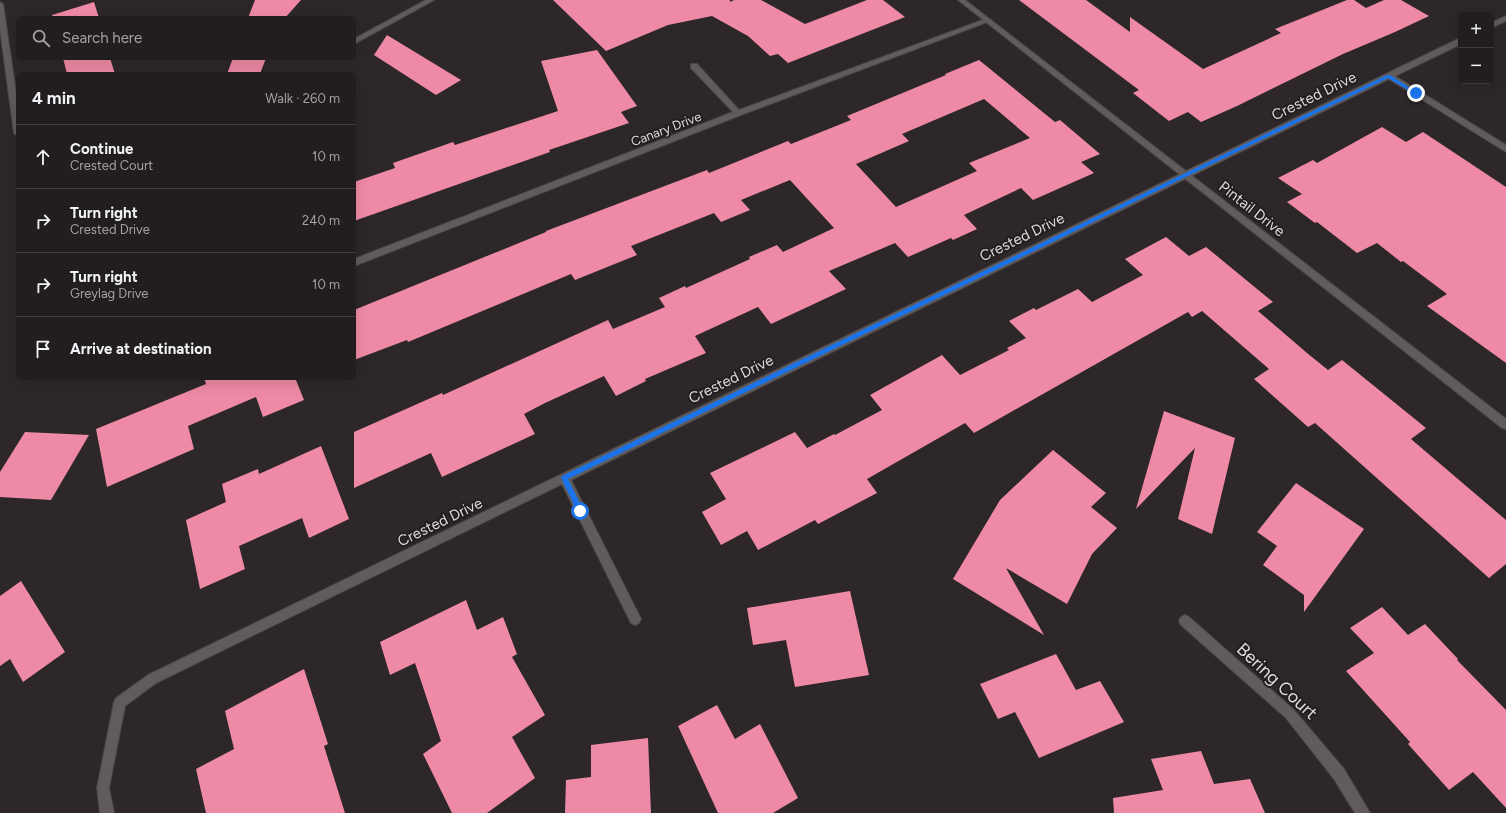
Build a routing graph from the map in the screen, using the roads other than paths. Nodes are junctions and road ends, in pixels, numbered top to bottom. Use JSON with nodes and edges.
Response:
{"nodes":[{"id":1,"x":431,"y":0,"type":"edge"},
{"id":2,"x":962,"y":0,"type":"edge"},
{"id":3,"x":0,"y":4,"type":"edge"},
{"id":4,"x":1506,"y":18,"type":"edge"},
{"id":5,"x":988,"y":20,"type":"junction"},
{"id":6,"x":1494,"y":24,"type":"edge"},
{"id":7,"x":356,"y":41,"type":"edge"},
{"id":8,"x":1458,"y":42,"type":"edge"},
{"id":9,"x":694,"y":66,"type":"dead end"},
{"id":10,"x":1389,"y":76,"type":"junction"},
{"id":11,"x":738,"y":113,"type":"junction"},
{"id":12,"x":16,"y":119,"type":"edge"},
{"id":13,"x":1506,"y":149,"type":"edge"},
{"id":14,"x":1185,"y":174,"type":"junction"},
{"id":15,"x":356,"y":262,"type":"edge"},
{"id":16,"x":1506,"y":425,"type":"edge"},
{"id":17,"x":564,"y":478,"type":"junction"},
{"id":18,"x":635,"y":619,"type":"dead end"},
{"id":19,"x":1185,"y":621,"type":"dead end"},
{"id":20,"x":107,"y":813,"type":"edge"},
{"id":21,"x":1363,"y":813,"type":"edge"}],
"edges":[{"from":1,"to":7,"type":"street"},
{"from":2,"to":5,"type":"street","name":"Pintail Drive"},
{"from":3,"to":12,"type":"street"},
{"from":4,"to":6,"type":"street"},
{"from":5,"to":11,"type":"street","name":"Canary Drive"},
{"from":5,"to":14,"type":"street","name":"Pintail Drive"},
{"from":8,"to":10,"type":"street","name":"Crested Drive"},
{"from":9,"to":11,"type":"street"},
{"from":10,"to":13,"type":"street"},
{"from":10,"to":14,"type":"street","name":"Crested Drive"},
{"from":11,"to":15,"type":"street","name":"Canary Drive"},
{"from":14,"to":16,"type":"street","name":"Pintail Drive"},
{"from":14,"to":17,"type":"street","name":"Crested Drive"},
{"from":17,"to":18,"type":"street"},
{"from":17,"to":20,"type":"street","name":"Crested Drive"},
{"from":19,"to":21,"type":"street","name":"Bering Court"}]}
